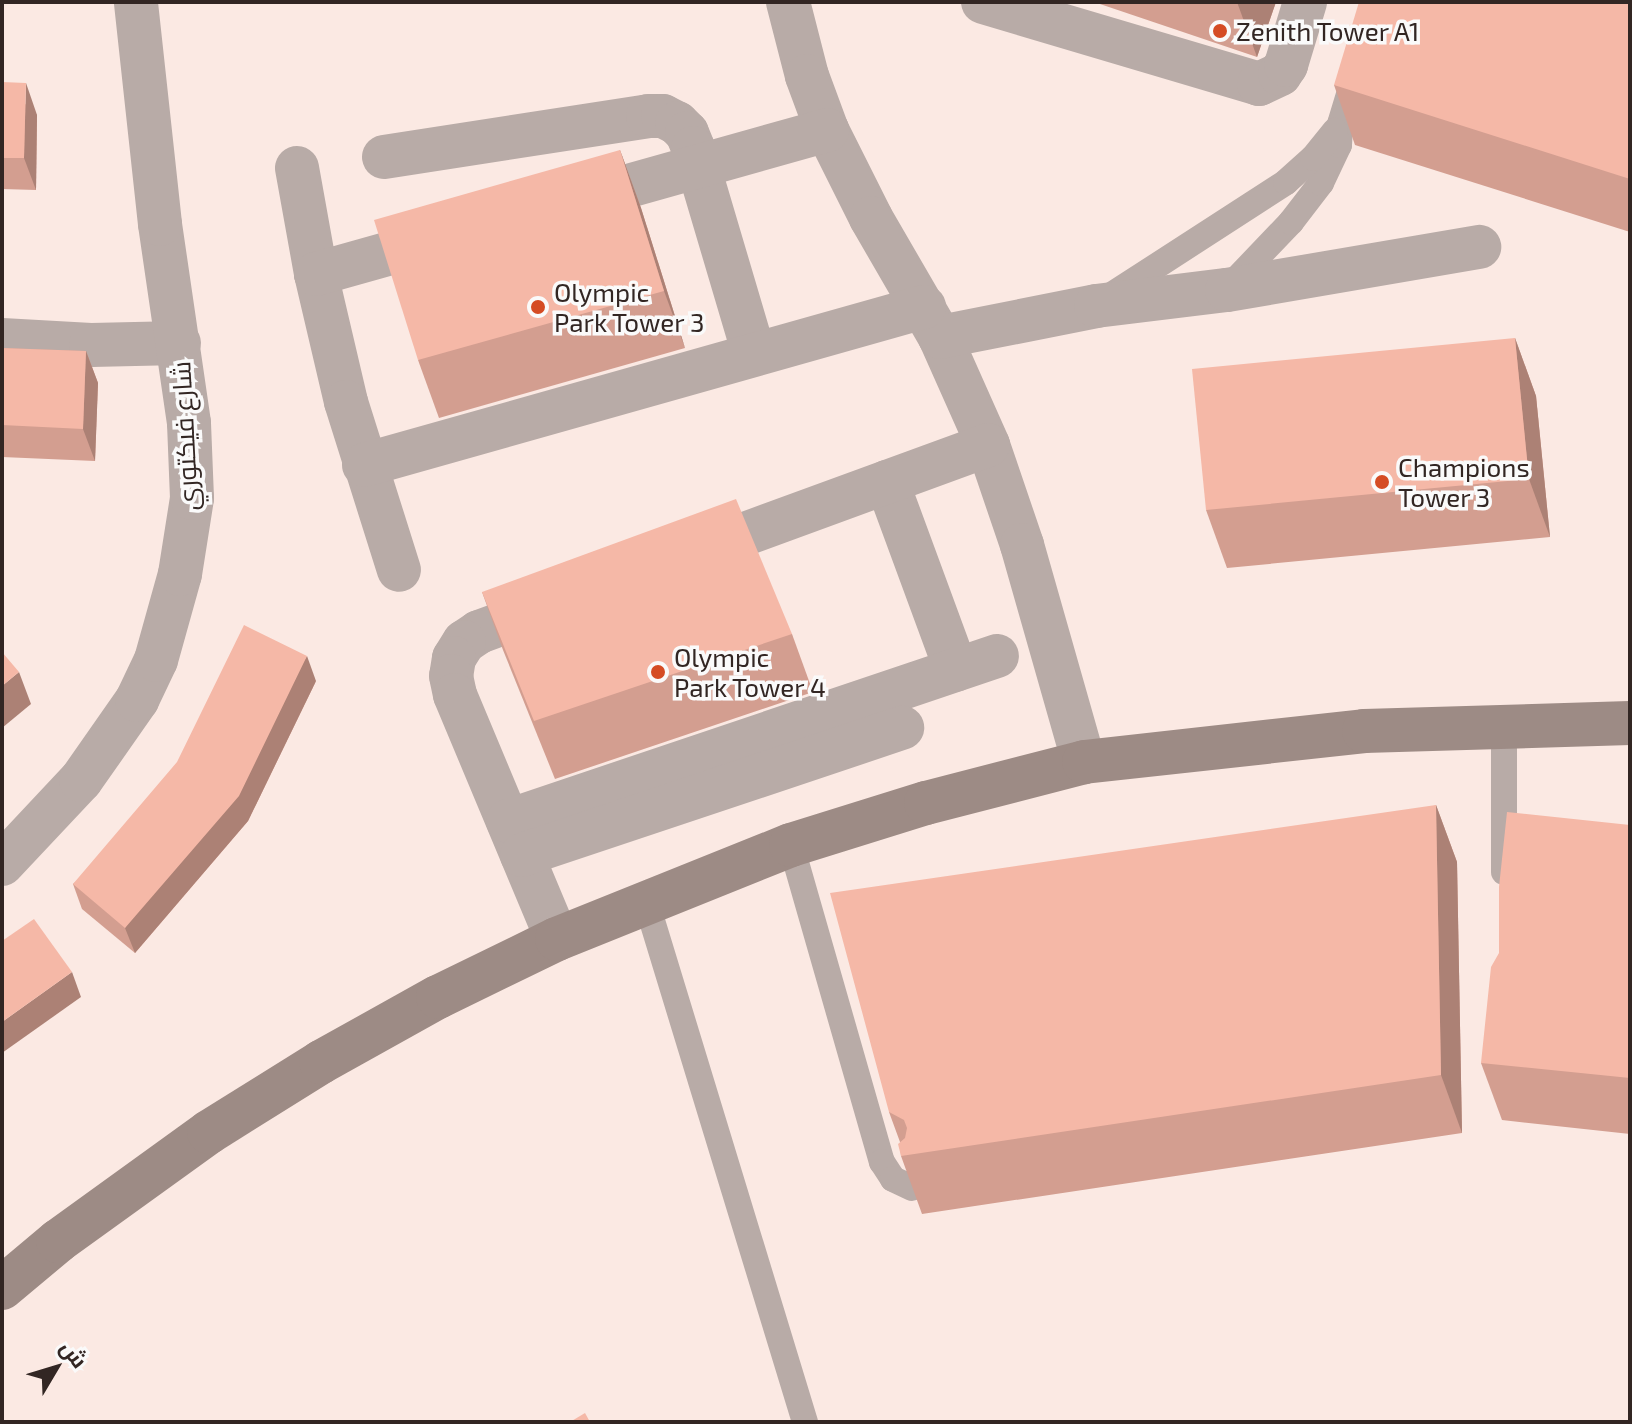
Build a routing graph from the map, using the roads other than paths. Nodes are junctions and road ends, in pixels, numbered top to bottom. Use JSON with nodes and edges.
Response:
{"nodes":[{"id":1,"x":136,"y":2,"type":"edge"},
{"id":2,"x":788,"y":2,"type":"edge"},
{"id":3,"x":983,"y":2,"type":"edge"},
{"id":4,"x":1305,"y":2,"type":"edge"},
{"id":5,"x":1361,"y":56,"type":"edge"},
{"id":6,"x":1340,"y":124,"type":"junction"},
{"id":7,"x":827,"y":130,"type":"junction"},
{"id":8,"x":384,"y":157,"type":"dead end"},
{"id":9,"x":699,"y":166,"type":"junction"},
{"id":10,"x":297,"y":168,"type":"dead end"},
{"id":11,"x":530,"y":214,"type":"edge"},
{"id":12,"x":484,"y":227,"type":"edge"},
{"id":13,"x":1479,"y":247,"type":"dead end"},
{"id":14,"x":316,"y":274,"type":"junction"},
{"id":15,"x":1227,"y":290,"type":"junction"},
{"id":16,"x":1096,"y":306,"type":"junction"},
{"id":17,"x":932,"y":322,"type":"junction"},
{"id":18,"x":2,"y":340,"type":"edge"},
{"id":19,"x":179,"y":343,"type":"junction"},
{"id":20,"x":754,"y":354,"type":"junction"},
{"id":21,"x":988,"y":445,"type":"junction"},
{"id":22,"x":364,"y":465,"type":"junction"},
{"id":23,"x":887,"y":482,"type":"junction"},
{"id":24,"x":654,"y":568,"type":"edge"},
{"id":25,"x":399,"y":570,"type":"dead end"},
{"id":26,"x":581,"y":594,"type":"edge"},
{"id":27,"x":997,"y":656,"type":"dead end"},
{"id":28,"x":956,"y":670,"type":"junction"},
{"id":29,"x":1630,"y":723,"type":"edge"},
{"id":30,"x":1504,"y":724,"type":"junction"},
{"id":31,"x":902,"y":728,"type":"dead end"},
{"id":32,"x":1084,"y":762,"type":"junction"},
{"id":33,"x":515,"y":838,"type":"junction"},
{"id":34,"x":791,"y":845,"type":"junction"},
{"id":35,"x":2,"y":864,"type":"edge"},
{"id":36,"x":1504,"y":899,"type":"edge"},
{"id":37,"x":646,"y":901,"type":"junction"},
{"id":38,"x":557,"y":939,"type":"junction"},
{"id":39,"x":912,"y":1188,"type":"edge"},
{"id":40,"x":2,"y":1288,"type":"edge"},
{"id":41,"x":805,"y":1422,"type":"edge"}],
"edges":[{"from":1,"to":19,"type":"street","name":"شارع فيكتوري"},
{"from":2,"to":7,"type":"street"},
{"from":3,"to":4,"type":"street"},
{"from":5,"to":6,"type":"lane"},
{"from":6,"to":15,"type":"lane"},
{"from":6,"to":16,"type":"lane"},
{"from":7,"to":9,"type":"street"},
{"from":7,"to":17,"type":"street"},
{"from":8,"to":9,"type":"street"},
{"from":9,"to":11,"type":"street"},
{"from":9,"to":20,"type":"street"},
{"from":10,"to":14,"type":"street"},
{"from":12,"to":14,"type":"street"},
{"from":13,"to":15,"type":"street"},
{"from":14,"to":22,"type":"street"},
{"from":15,"to":16,"type":"street"},
{"from":16,"to":17,"type":"street"},
{"from":17,"to":20,"type":"street"},
{"from":17,"to":21,"type":"street"},
{"from":18,"to":19,"type":"street"},
{"from":19,"to":35,"type":"street","name":"شارع فيكتوري"},
{"from":20,"to":22,"type":"street"},
{"from":21,"to":23,"type":"street"},
{"from":21,"to":32,"type":"street"},
{"from":22,"to":25,"type":"street"},
{"from":23,"to":24,"type":"street"},
{"from":23,"to":28,"type":"street"},
{"from":26,"to":33,"type":"street"},
{"from":27,"to":28,"type":"street"},
{"from":28,"to":33,"type":"street"},
{"from":29,"to":30,"type":"main road"},
{"from":30,"to":32,"type":"main road"},
{"from":30,"to":36,"type":"lane"},
{"from":31,"to":33,"type":"street"},
{"from":32,"to":34,"type":"main road"},
{"from":33,"to":38,"type":"street"},
{"from":34,"to":37,"type":"main road"},
{"from":34,"to":39,"type":"lane"},
{"from":37,"to":38,"type":"main road"},
{"from":37,"to":41,"type":"lane"},
{"from":38,"to":40,"type":"main road"}]}
